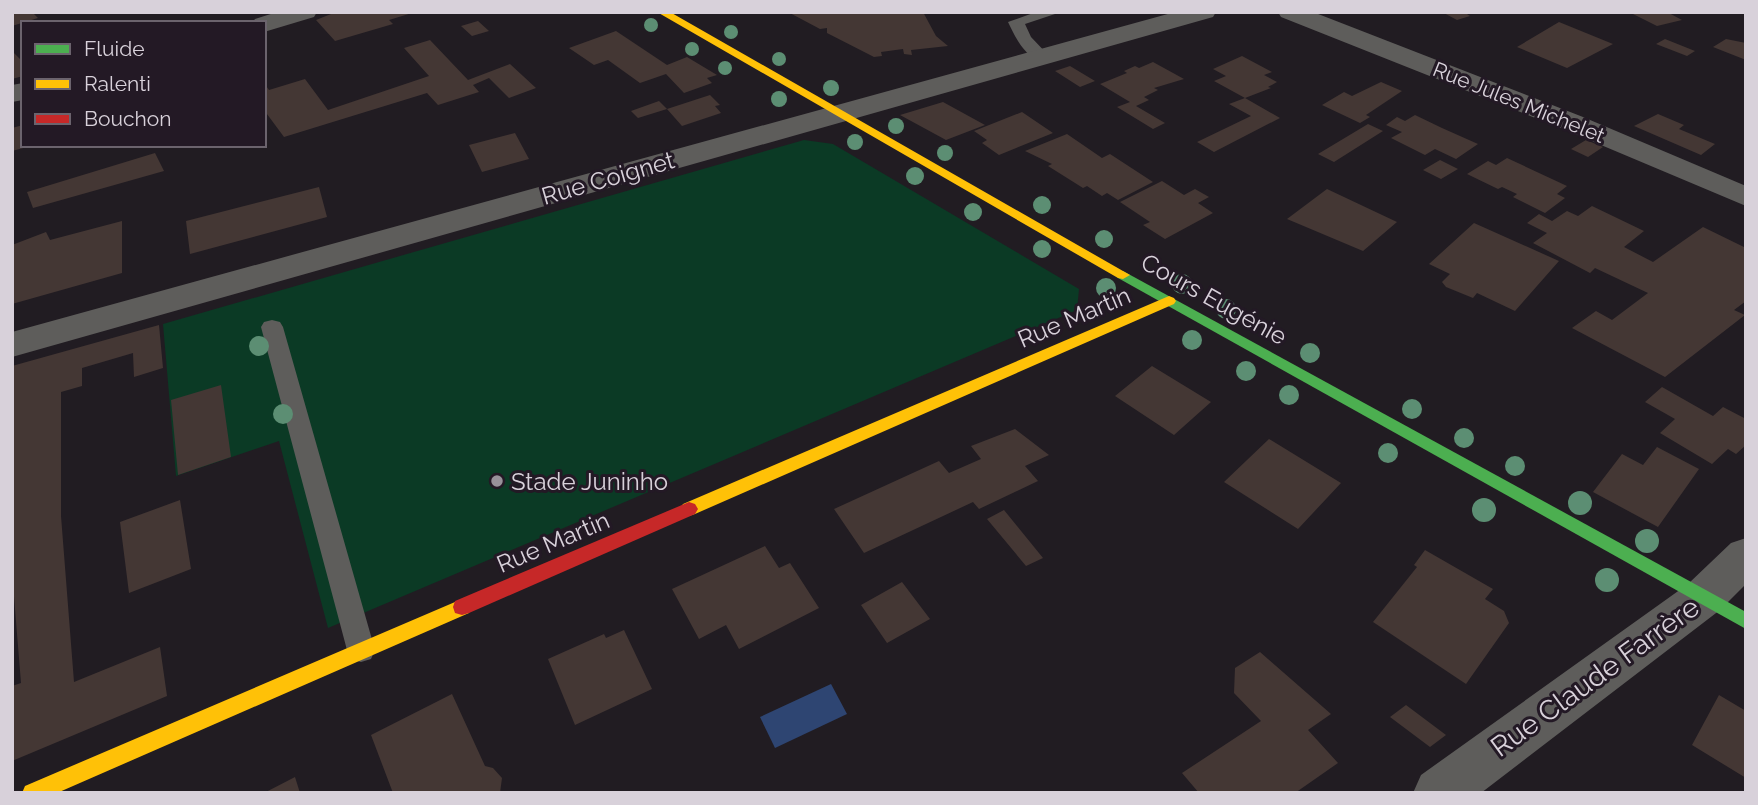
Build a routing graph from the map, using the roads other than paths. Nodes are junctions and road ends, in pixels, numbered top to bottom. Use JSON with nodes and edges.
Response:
{"nodes":[{"id":1,"x":305,"y":12,"type":"edge"},
{"id":2,"x":662,"y":12,"type":"edge"},
{"id":3,"x":1054,"y":12,"type":"edge"},
{"id":4,"x":1204,"y":12,"type":"edge"},
{"id":5,"x":1290,"y":12,"type":"edge"},
{"id":6,"x":266,"y":23,"type":"edge"},
{"id":7,"x":1042,"y":57,"type":"junction"},
{"id":8,"x":841,"y":112,"type":"junction"},
{"id":9,"x":1746,"y":197,"type":"edge"},
{"id":10,"x":1170,"y":300,"type":"junction"},
{"id":11,"x":272,"y":327,"type":"dead end"},
{"id":12,"x":12,"y":345,"type":"edge"},
{"id":13,"x":1746,"y":556,"type":"edge"},
{"id":14,"x":1704,"y":597,"type":"junction"},
{"id":15,"x":1746,"y":621,"type":"edge"},
{"id":16,"x":361,"y":650,"type":"junction"},
{"id":17,"x":32,"y":793,"type":"edge"},
{"id":18,"x":1439,"y":793,"type":"edge"}],
"edges":[{"from":1,"to":6,"type":"street"},
{"from":2,"to":8,"type":"street","name":"Cours Eugénie"},
{"from":3,"to":7,"type":"lane"},
{"from":4,"to":7,"type":"street","name":"Rue Coignet"},
{"from":5,"to":9,"type":"street","name":"Rue Jules Michelet"},
{"from":7,"to":8,"type":"street","name":"Rue Coignet"},
{"from":8,"to":10,"type":"street","name":"Cours Eugénie"},
{"from":8,"to":12,"type":"street","name":"Rue Coignet"},
{"from":10,"to":14,"type":"street","name":"Cours Eugénie"},
{"from":10,"to":16,"type":"street","name":"Rue Martin"},
{"from":11,"to":16,"type":"lane"},
{"from":13,"to":14,"type":"street","name":"Rue Claude Farrère"},
{"from":14,"to":15,"type":"street","name":"Cours Eugénie"},
{"from":14,"to":18,"type":"street","name":"Rue Claude Farrère"},
{"from":16,"to":17,"type":"street","name":"Rue Martin"}]}
